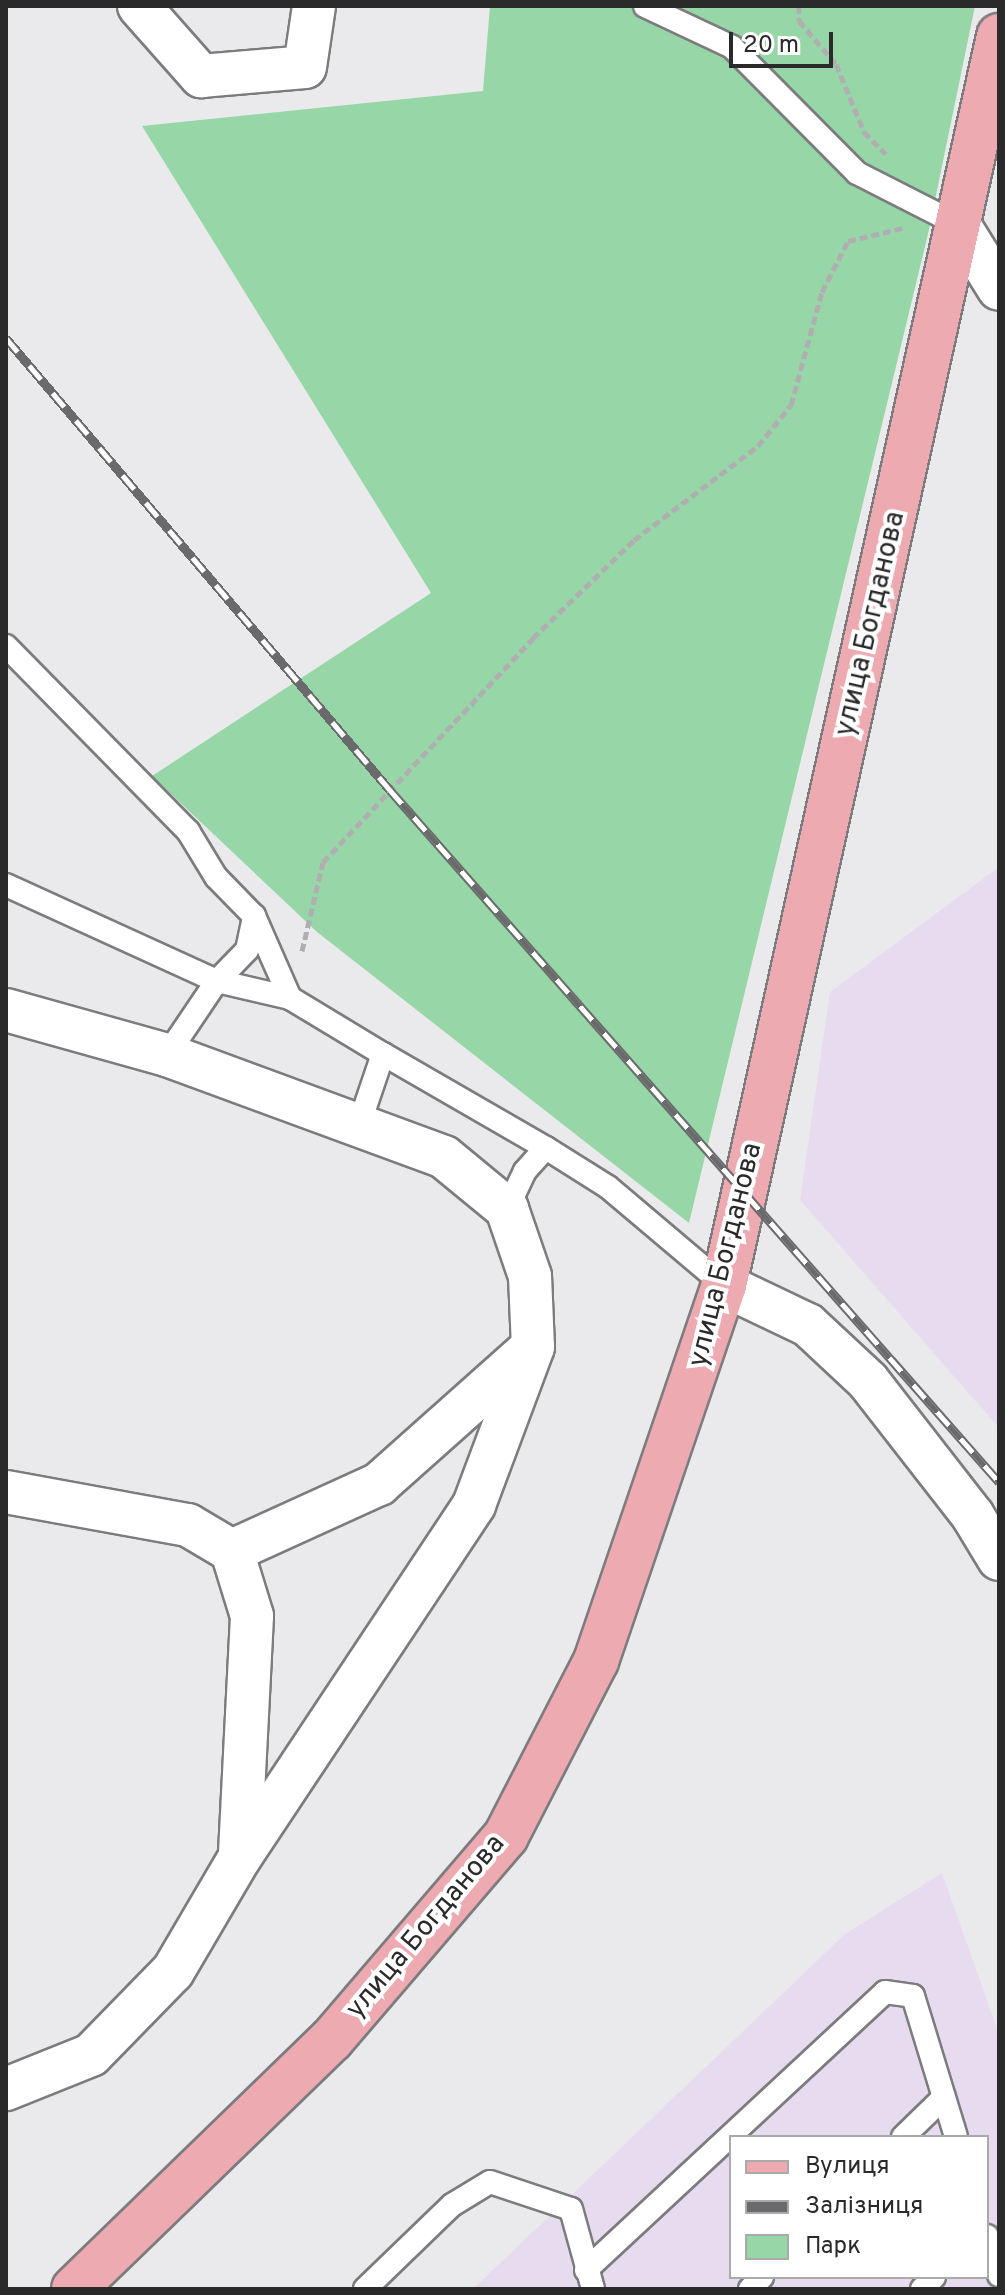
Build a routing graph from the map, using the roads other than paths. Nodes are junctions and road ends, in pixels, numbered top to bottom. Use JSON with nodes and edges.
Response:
{"nodes":[{"id":1,"x":139,"y":6,"type":"edge"},
{"id":2,"x":314,"y":6,"type":"edge"},
{"id":3,"x":645,"y":6,"type":"edge"},
{"id":4,"x":999,"y":36,"type":"edge"},
{"id":5,"x":959,"y":225,"type":"junction"},
{"id":6,"x":999,"y":289,"type":"edge"},
{"id":7,"x":6,"y":646,"type":"edge"},
{"id":8,"x":6,"y":885,"type":"edge"},
{"id":9,"x":254,"y":916,"type":"junction"},
{"id":10,"x":217,"y":981,"type":"junction"},
{"id":11,"x":290,"y":998,"type":"junction"},
{"id":12,"x":6,"y":1010,"type":"edge"},
{"id":13,"x":383,"y":1054,"type":"junction"},
{"id":14,"x":167,"y":1055,"type":"junction"},
{"id":15,"x":358,"y":1128,"type":"junction"},
{"id":16,"x":546,"y":1148,"type":"junction"},
{"id":17,"x":507,"y":1209,"type":"junction"},
{"id":18,"x":724,"y":1285,"type":"junction"},
{"id":19,"x":533,"y":1347,"type":"junction"},
{"id":20,"x":6,"y":1492,"type":"edge"},
{"id":21,"x":232,"y":1551,"type":"junction"},
{"id":22,"x":999,"y":1559,"type":"edge"},
{"id":23,"x":240,"y":1857,"type":"junction"},
{"id":24,"x":6,"y":2089,"type":"edge"},
{"id":25,"x":944,"y":2097,"type":"junction"},
{"id":26,"x":738,"y":2135,"type":"edge"},
{"id":27,"x":905,"y":2135,"type":"edge"},
{"id":28,"x":955,"y":2135,"type":"edge"},
{"id":29,"x":729,"y":2143,"type":"edge"},
{"id":30,"x":989,"y":2242,"type":"edge"},
{"id":31,"x":999,"y":2275,"type":"edge"},
{"id":32,"x":589,"y":2279,"type":"edge"},
{"id":33,"x":74,"y":2289,"type":"edge"},
{"id":34,"x":365,"y":2289,"type":"edge"}],
"edges":[{"from":1,"to":2,"type":"street"},
{"from":3,"to":5,"type":"lane"},
{"from":4,"to":5,"type":"main road","name":"улица Богданова"},
{"from":5,"to":6,"type":"street"},
{"from":5,"to":18,"type":"main road","name":"улица Богданова"},
{"from":7,"to":9,"type":"lane"},
{"from":8,"to":10,"type":"lane"},
{"from":9,"to":10,"type":"lane"},
{"from":9,"to":11,"type":"lane"},
{"from":10,"to":11,"type":"lane"},
{"from":10,"to":14,"type":"lane"},
{"from":11,"to":13,"type":"lane"},
{"from":12,"to":14,"type":"street"},
{"from":13,"to":15,"type":"lane"},
{"from":13,"to":16,"type":"lane"},
{"from":14,"to":15,"type":"street"},
{"from":15,"to":17,"type":"street"},
{"from":16,"to":17,"type":"lane"},
{"from":16,"to":18,"type":"lane"},
{"from":17,"to":19,"type":"street"},
{"from":18,"to":22,"type":"street"},
{"from":18,"to":33,"type":"main road","name":"улица Богданова"},
{"from":19,"to":21,"type":"street"},
{"from":19,"to":23,"type":"street"},
{"from":20,"to":21,"type":"street"},
{"from":21,"to":23,"type":"street"},
{"from":23,"to":24,"type":"street"},
{"from":25,"to":26,"type":"lane"},
{"from":25,"to":27,"type":"lane"},
{"from":25,"to":28,"type":"lane"},
{"from":29,"to":32,"type":"lane"},
{"from":30,"to":31,"type":"lane"},
{"from":32,"to":34,"type":"lane"}]}
